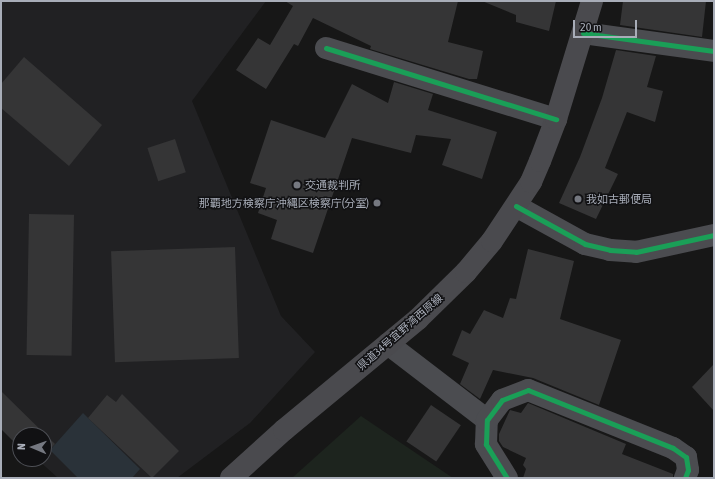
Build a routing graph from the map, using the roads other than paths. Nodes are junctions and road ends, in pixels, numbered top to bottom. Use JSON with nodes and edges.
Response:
{"nodes":[{"id":1,"x":592,"y":1,"type":"edge"},
{"id":2,"x":583,"y":33,"type":"junction"},
{"id":3,"x":326,"y":48,"type":"dead end"},
{"id":4,"x":714,"y":51,"type":"edge"},
{"id":5,"x":556,"y":119,"type":"junction"},
{"id":6,"x":516,"y":206,"type":"junction"},
{"id":7,"x":714,"y":235,"type":"edge"},
{"id":8,"x":388,"y":344,"type":"junction"},
{"id":9,"x":487,"y":420,"type":"junction"},
{"id":10,"x":231,"y":478,"type":"edge"},
{"id":11,"x":506,"y":478,"type":"edge"},
{"id":12,"x":685,"y":478,"type":"edge"}],
"edges":[{"from":1,"to":2,"type":"main road","name":"県道34号宜野湾西原線"},
{"from":2,"to":4,"type":"street"},
{"from":2,"to":5,"type":"main road","name":"県道34号宜野湾西原線"},
{"from":3,"to":5,"type":"street"},
{"from":5,"to":6,"type":"main road","name":"県道34号宜野湾西原線"},
{"from":6,"to":7,"type":"street"},
{"from":6,"to":8,"type":"main road","name":"県道34号宜野湾西原線"},
{"from":8,"to":9,"type":"street"},
{"from":8,"to":10,"type":"main road","name":"県道34号宜野湾西原線"},
{"from":9,"to":11,"type":"street"},
{"from":9,"to":12,"type":"street"}]}
